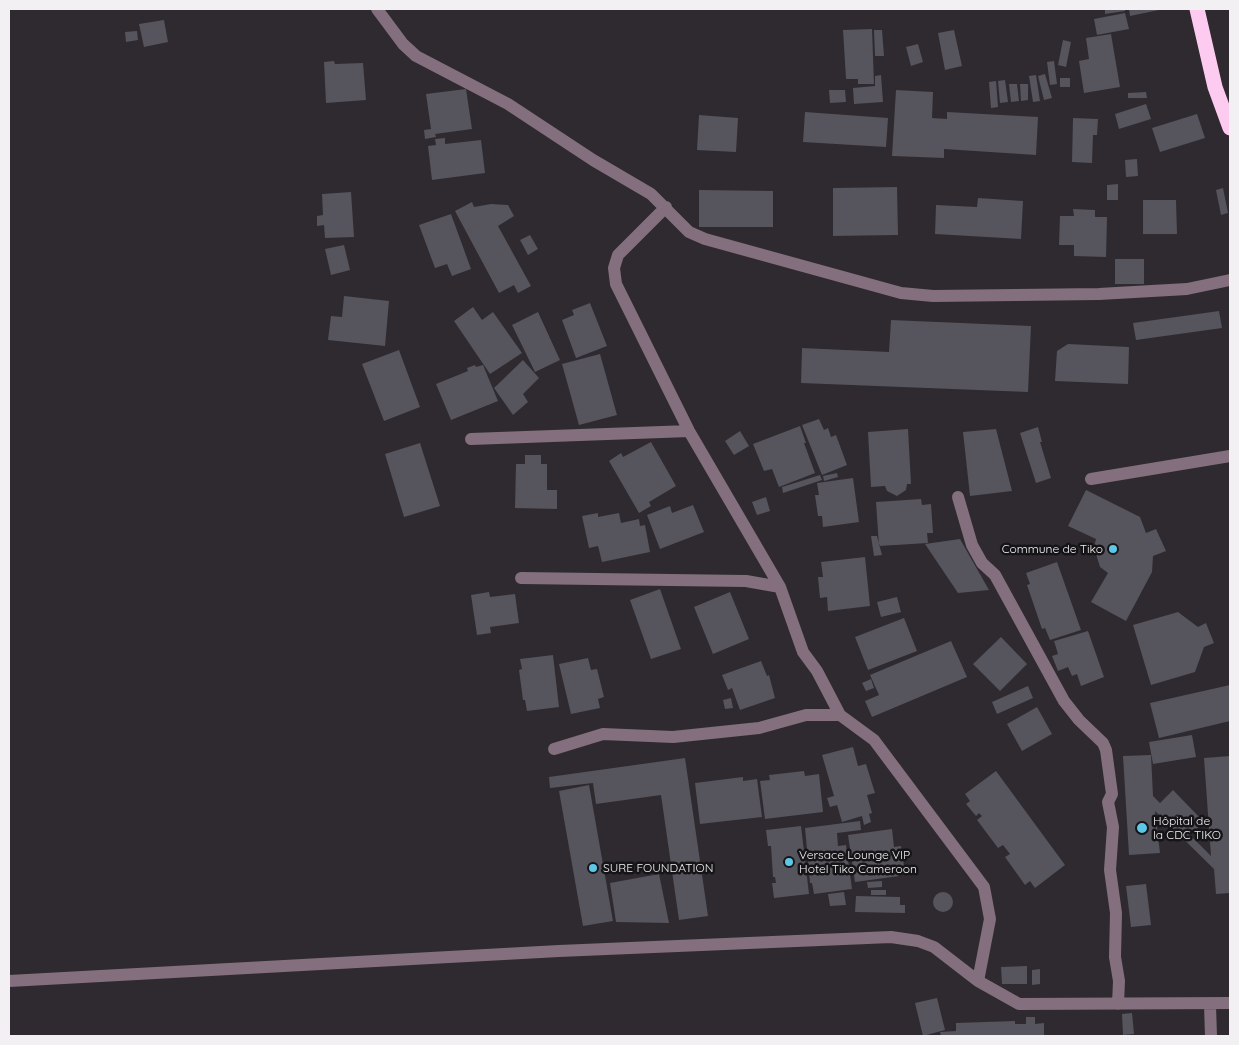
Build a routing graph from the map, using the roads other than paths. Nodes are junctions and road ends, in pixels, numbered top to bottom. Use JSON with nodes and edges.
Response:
{"nodes":[{"id":1,"x":377,"y":9,"type":"edge"},
{"id":2,"x":1197,"y":9,"type":"edge"},
{"id":3,"x":1230,"y":128,"type":"edge"},
{"id":4,"x":666,"y":207,"type":"junction"},
{"id":5,"x":1230,"y":280,"type":"edge"},
{"id":6,"x":689,"y":432,"type":"junction"},
{"id":7,"x":471,"y":440,"type":"dead end"},
{"id":8,"x":1230,"y":456,"type":"edge"},
{"id":9,"x":1091,"y":479,"type":"dead end"},
{"id":10,"x":958,"y":497,"type":"dead end"},
{"id":11,"x":522,"y":578,"type":"dead end"},
{"id":12,"x":780,"y":587,"type":"junction"},
{"id":13,"x":840,"y":715,"type":"junction"},
{"id":14,"x":554,"y":748,"type":"dead end"},
{"id":15,"x":9,"y":981,"type":"edge"},
{"id":16,"x":978,"y":981,"type":"junction"},
{"id":17,"x":1230,"y":1003,"type":"edge"},
{"id":18,"x":1118,"y":1004,"type":"junction"},
{"id":19,"x":1210,"y":1005,"type":"junction"},
{"id":20,"x":1211,"y":1036,"type":"edge"}],
"edges":[{"from":1,"to":4,"type":"street"},
{"from":2,"to":3,"type":"highway"},
{"from":4,"to":5,"type":"street"},
{"from":4,"to":6,"type":"street"},
{"from":6,"to":7,"type":"street"},
{"from":6,"to":12,"type":"street"},
{"from":8,"to":9,"type":"street"},
{"from":10,"to":18,"type":"street"},
{"from":11,"to":12,"type":"street"},
{"from":12,"to":13,"type":"street"},
{"from":13,"to":14,"type":"street"},
{"from":13,"to":16,"type":"street"},
{"from":15,"to":16,"type":"street"},
{"from":16,"to":18,"type":"street"},
{"from":17,"to":19,"type":"street"},
{"from":18,"to":19,"type":"street"},
{"from":19,"to":20,"type":"street"}]}
